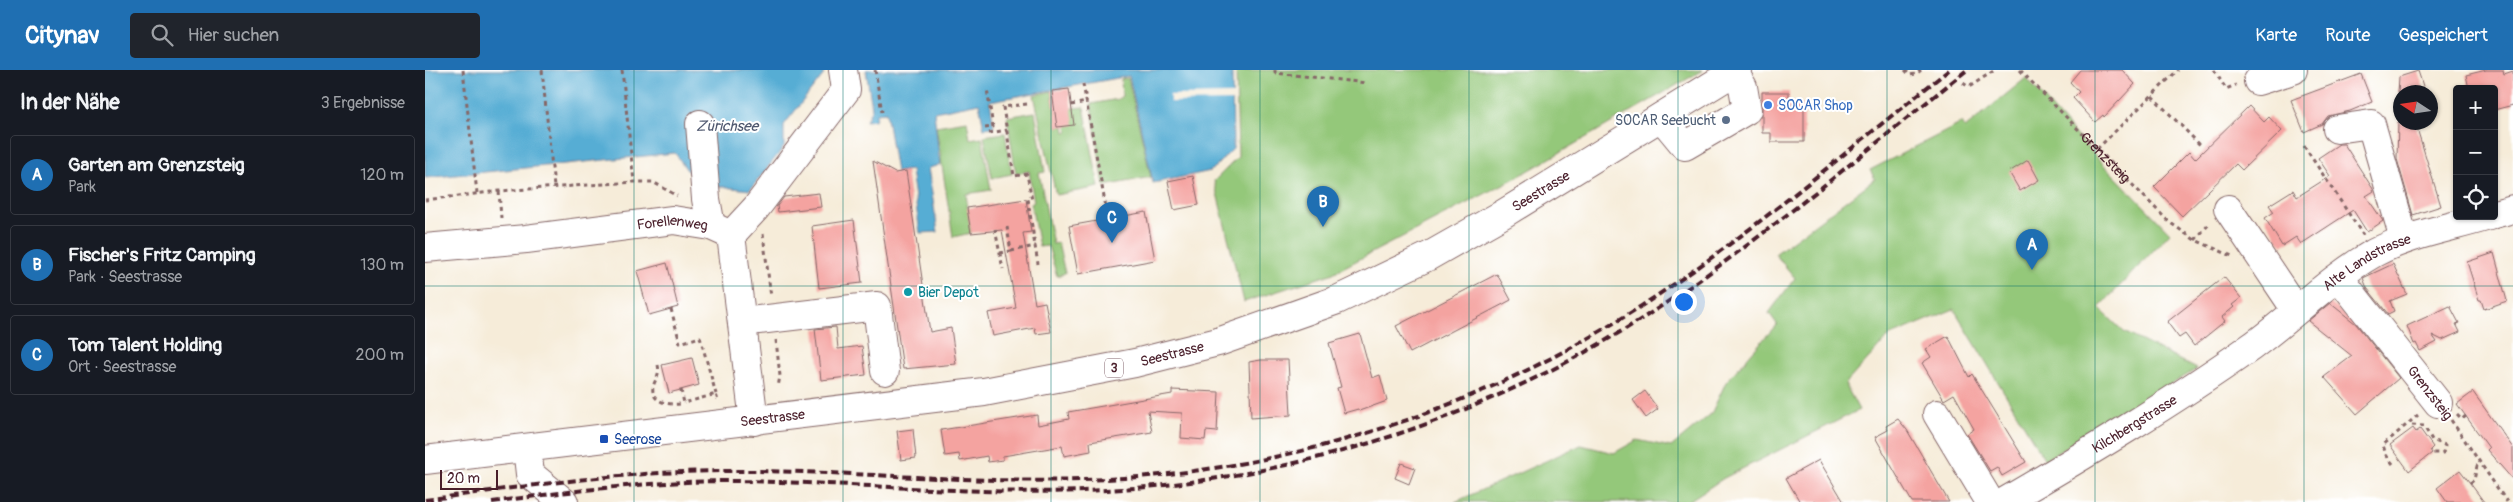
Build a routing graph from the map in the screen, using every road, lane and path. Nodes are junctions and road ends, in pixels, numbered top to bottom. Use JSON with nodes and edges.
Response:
{"nodes":[{"id":1,"x":463,"y":70,"type":"edge"},
{"id":2,"x":542,"y":70,"type":"edge"},
{"id":3,"x":622,"y":70,"type":"edge"},
{"id":4,"x":843,"y":70,"type":"edge"},
{"id":5,"x":875,"y":70,"type":"edge"},
{"id":6,"x":1275,"y":70,"type":"edge"},
{"id":7,"x":1905,"y":70,"type":"edge"},
{"id":8,"x":1921,"y":70,"type":"edge"},
{"id":9,"x":1995,"y":70,"type":"edge"},
{"id":10,"x":2020,"y":70,"type":"edge"},
{"id":11,"x":2178,"y":70,"type":"edge"},
{"id":12,"x":2214,"y":70,"type":"edge"},
{"id":13,"x":2293,"y":70,"type":"edge"},
{"id":14,"x":1735,"y":71,"type":"edge"},
{"id":15,"x":2258,"y":81,"type":"dead end"},
{"id":16,"x":1367,"y":83,"type":"dead end"},
{"id":17,"x":1963,"y":83,"type":"dead end"},
{"id":18,"x":1083,"y":84,"type":"dead end"},
{"id":19,"x":2228,"y":88,"type":"dead end"},
{"id":20,"x":987,"y":89,"type":"dead end"},
{"id":21,"x":2152,"y":96,"type":"junction"},
{"id":22,"x":1086,"y":102,"type":"junction"},
{"id":23,"x":1027,"y":104,"type":"dead end"},
{"id":24,"x":1071,"y":105,"type":"dead end"},
{"id":25,"x":882,"y":112,"type":"dead end"},
{"id":26,"x":1661,"y":117,"type":"junction"},
{"id":27,"x":700,"y":124,"type":"dead end"},
{"id":28,"x":994,"y":127,"type":"dead end"},
{"id":29,"x":985,"y":128,"type":"dead end"},
{"id":30,"x":2337,"y":129,"type":"dead end"},
{"id":31,"x":1007,"y":130,"type":"junction"},
{"id":32,"x":995,"y":132,"type":"junction"},
{"id":33,"x":989,"y":133,"type":"dead end"},
{"id":34,"x":2202,"y":146,"type":"dead end"},
{"id":35,"x":2304,"y":146,"type":"dead end"},
{"id":36,"x":2097,"y":149,"type":"junction"},
{"id":37,"x":634,"y":182,"type":"junction"},
{"id":38,"x":554,"y":187,"type":"junction"},
{"id":39,"x":499,"y":191,"type":"junction"},
{"id":40,"x":477,"y":193,"type":"junction"},
{"id":41,"x":425,"y":199,"type":"edge"},
{"id":42,"x":684,"y":200,"type":"dead end"},
{"id":43,"x":2513,"y":208,"type":"edge"},
{"id":44,"x":2228,"y":209,"type":"dead end"},
{"id":45,"x":2498,"y":213,"type":"edge"},
{"id":46,"x":1108,"y":219,"type":"dead end"},
{"id":47,"x":2474,"y":220,"type":"edge"},
{"id":48,"x":1007,"y":227,"type":"dead end"},
{"id":49,"x":2205,"y":228,"type":"dead end"},
{"id":50,"x":995,"y":229,"type":"dead end"},
{"id":51,"x":721,"y":231,"type":"junction"},
{"id":52,"x":2404,"y":239,"type":"junction"},
{"id":53,"x":515,"y":240,"type":"junction"},
{"id":54,"x":1035,"y":246,"type":"junction"},
{"id":55,"x":425,"y":248,"type":"edge"},
{"id":56,"x":1011,"y":251,"type":"junction"},
{"id":57,"x":1000,"y":253,"type":"junction"},
{"id":58,"x":2375,"y":253,"type":"junction"},
{"id":59,"x":1038,"y":264,"type":"dead end"},
{"id":60,"x":1003,"y":269,"type":"dead end"},
{"id":61,"x":2345,"y":285,"type":"dead end"},
{"id":62,"x":671,"y":309,"type":"dead end"},
{"id":63,"x":2296,"y":310,"type":"junction"},
{"id":64,"x":741,"y":322,"type":"junction"},
{"id":65,"x":2262,"y":340,"type":"joint"},
{"id":66,"x":658,"y":365,"type":"dead end"},
{"id":67,"x":885,"y":371,"type":"dead end"},
{"id":68,"x":681,"y":390,"type":"dead end"},
{"id":69,"x":716,"y":394,"type":"junction"},
{"id":70,"x":2437,"y":402,"type":"junction"},
{"id":71,"x":684,"y":403,"type":"junction"},
{"id":72,"x":719,"y":404,"type":"dead end"},
{"id":73,"x":1937,"y":414,"type":"dead end"},
{"id":74,"x":754,"y":421,"type":"junction"},
{"id":75,"x":2412,"y":425,"type":"junction"},
{"id":76,"x":527,"y":448,"type":"junction"},
{"id":77,"x":2433,"y":453,"type":"dead end"},
{"id":78,"x":425,"y":460,"type":"edge"},
{"id":79,"x":2393,"y":464,"type":"dead end"},
{"id":80,"x":2480,"y":464,"type":"junction"},
{"id":81,"x":2470,"y":483,"type":"dead end"},
{"id":82,"x":564,"y":502,"type":"edge"},
{"id":83,"x":1990,"y":502,"type":"edge"},
{"id":84,"x":2004,"y":502,"type":"edge"},
{"id":85,"x":2507,"y":502,"type":"edge"}],
"edges":[{"from":1,"to":40,"type":"path"},
{"from":2,"to":38,"type":"path"},
{"from":3,"to":37,"type":"path"},
{"from":4,"to":51,"type":"main road"},
{"from":5,"to":25,"type":"path"},
{"from":6,"to":16,"type":"path"},
{"from":7,"to":8,"type":"path"},
{"from":9,"to":17,"type":"path"},
{"from":10,"to":36,"type":"path","name":"Grenzsteig"},
{"from":11,"to":21,"type":"path"},
{"from":12,"to":19,"type":"path"},
{"from":13,"to":15,"type":"main road"},
{"from":14,"to":26,"type":"main road","name":"Seestrasse","number":"3"},
{"from":14,"to":26,"type":"main road"},
{"from":18,"to":22,"type":"path"},
{"from":20,"to":29,"type":"path"},
{"from":21,"to":34,"type":"path"},
{"from":21,"to":36,"type":"path"},
{"from":22,"to":24,"type":"path"},
{"from":22,"to":46,"type":"path"},
{"from":23,"to":31,"type":"path"},
{"from":26,"to":74,"type":"main road","name":"Seestrasse","number":"3"},
{"from":27,"to":51,"type":"main road"},
{"from":28,"to":32,"type":"path"},
{"from":30,"to":52,"type":"main road"},
{"from":31,"to":32,"type":"path"},
{"from":31,"to":54,"type":"path"},
{"from":32,"to":33,"type":"path"},
{"from":35,"to":58,"type":"path"},
{"from":36,"to":49,"type":"path","name":"Grenzsteig"},
{"from":37,"to":38,"type":"path"},
{"from":37,"to":42,"type":"path"},
{"from":38,"to":39,"type":"path"},
{"from":39,"to":40,"type":"path"},
{"from":39,"to":53,"type":"path"},
{"from":40,"to":41,"type":"path"},
{"from":43,"to":45,"type":"main road","name":"Alte Landstrasse"},
{"from":44,"to":63,"type":"main road"},
{"from":47,"to":52,"type":"main road","name":"Alte Landstrasse"},
{"from":48,"to":56,"type":"path"},
{"from":50,"to":57,"type":"path"},
{"from":51,"to":53,"type":"main road","name":"Forellenweg"},
{"from":51,"to":64,"type":"main road"},
{"from":52,"to":58,"type":"main road","name":"Alte Landstrasse"},
{"from":53,"to":55,"type":"main road","name":"Forellenweg"},
{"from":54,"to":56,"type":"path"},
{"from":54,"to":59,"type":"path"},
{"from":56,"to":57,"type":"path"},
{"from":57,"to":60,"type":"path"},
{"from":58,"to":63,"type":"main road","name":"Alte Landstrasse"},
{"from":61,"to":70,"type":"main road","name":"Grenzsteig"},
{"from":62,"to":69,"type":"path"},
{"from":63,"to":65,"type":"main road","name":"Alte Landstrasse"},
{"from":64,"to":67,"type":"main road"},
{"from":64,"to":74,"type":"main road"},
{"from":65,"to":84,"type":"main road","name":"Kilchbergstrasse"},
{"from":66,"to":71,"type":"path"},
{"from":68,"to":71,"type":"path"},
{"from":69,"to":71,"type":"path"},
{"from":69,"to":72,"type":"path"},
{"from":70,"to":75,"type":"path"},
{"from":70,"to":80,"type":"path","name":"Grenzsteig"},
{"from":73,"to":83,"type":"main road"},
{"from":74,"to":76,"type":"main road","name":"Seestrasse","number":"3"},
{"from":75,"to":77,"type":"path"},
{"from":75,"to":79,"type":"path"},
{"from":76,"to":78,"type":"main road","name":"Seestrasse","number":"3"},
{"from":76,"to":82,"type":"main road"},
{"from":80,"to":81,"type":"path"},
{"from":80,"to":85,"type":"path","name":"Grenzsteig"}]}
